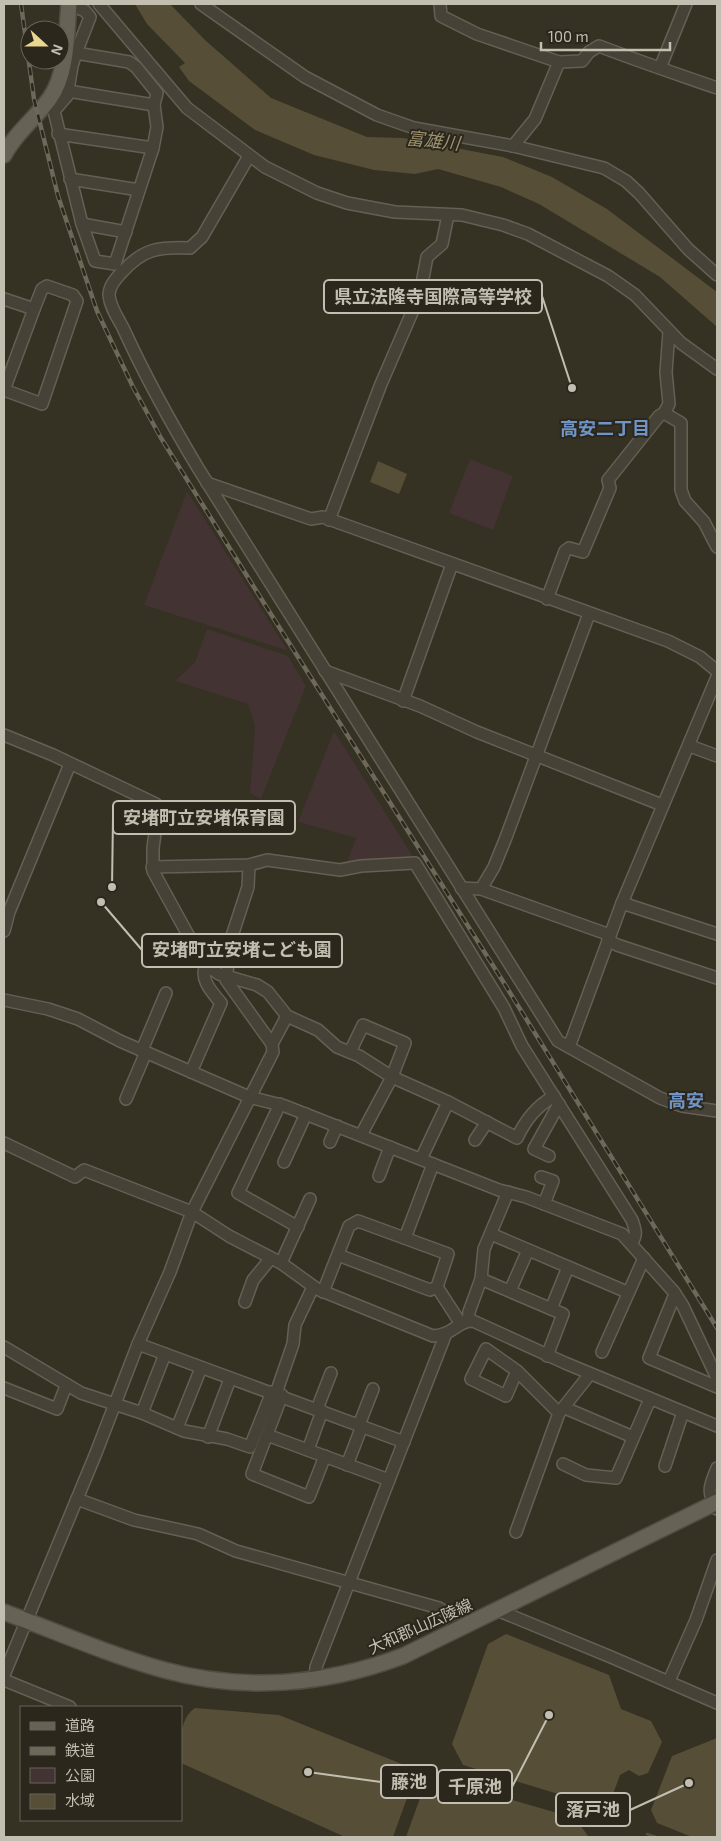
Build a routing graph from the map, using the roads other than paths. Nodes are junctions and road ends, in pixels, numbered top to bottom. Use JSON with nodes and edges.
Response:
{"nodes":[{"id":1,"x":69,"y":4,"type":"edge"},
{"id":2,"x":99,"y":4,"type":"edge"},
{"id":3,"x":201,"y":4,"type":"edge"},
{"id":4,"x":440,"y":4,"type":"edge"},
{"id":5,"x":686,"y":4,"type":"edge"},
{"id":6,"x":76,"y":53,"type":"junction"},
{"id":7,"x":559,"y":62,"type":"junction"},
{"id":8,"x":660,"y":68,"type":"junction"},
{"id":9,"x":717,"y":88,"type":"edge"},
{"id":10,"x":68,"y":91,"type":"junction"},
{"id":11,"x":154,"y":105,"type":"junction"},
{"id":12,"x":58,"y":134,"type":"junction"},
{"id":13,"x":513,"y":146,"type":"junction"},
{"id":14,"x":152,"y":148,"type":"junction"},
{"id":15,"x":4,"y":154,"type":"edge"},
{"id":16,"x":249,"y":156,"type":"junction"},
{"id":17,"x":70,"y":179,"type":"junction"},
{"id":18,"x":139,"y":190,"type":"junction"},
{"id":19,"x":448,"y":215,"type":"junction"},
{"id":20,"x":82,"y":224,"type":"junction"},
{"id":21,"x":126,"y":232,"type":"junction"},
{"id":22,"x":717,"y":275,"type":"edge"},
{"id":23,"x":4,"y":299,"type":"edge"},
{"id":24,"x":34,"y":309,"type":"junction"},
{"id":25,"x":669,"y":332,"type":"junction"},
{"id":26,"x":717,"y":369,"type":"edge"},
{"id":27,"x":4,"y":390,"type":"edge"},
{"id":28,"x":664,"y":413,"type":"junction"},
{"id":29,"x":207,"y":483,"type":"junction"},
{"id":30,"x":329,"y":520,"type":"junction"},
{"id":31,"x":717,"y":547,"type":"edge"},
{"id":32,"x":452,"y":564,"type":"junction"},
{"id":33,"x":547,"y":599,"type":"junction"},
{"id":34,"x":589,"y":614,"type":"junction"},
{"id":35,"x":325,"y":671,"type":"junction"},
{"id":36,"x":717,"y":671,"type":"edge"},
{"id":37,"x":717,"y":677,"type":"edge"},
{"id":38,"x":403,"y":701,"type":"junction"},
{"id":39,"x":4,"y":735,"type":"edge"},
{"id":40,"x":690,"y":746,"type":"junction"},
{"id":41,"x":537,"y":756,"type":"junction"},
{"id":42,"x":717,"y":756,"type":"edge"},
{"id":43,"x":70,"y":764,"type":"junction"},
{"id":44,"x":662,"y":805,"type":"junction"},
{"id":45,"x":249,"y":865,"type":"junction"},
{"id":46,"x":152,"y":867,"type":"junction"},
{"id":47,"x":461,"y":888,"type":"junction"},
{"id":48,"x":481,"y":890,"type":"junction"},
{"id":49,"x":622,"y":903,"type":"junction"},
{"id":50,"x":4,"y":931,"type":"edge"},
{"id":51,"x":717,"y":934,"type":"edge"},
{"id":52,"x":609,"y":937,"type":"junction"},
{"id":53,"x":206,"y":965,"type":"junction"},
{"id":54,"x":227,"y":976,"type":"junction"},
{"id":55,"x":717,"y":978,"type":"edge"},
{"id":56,"x":166,"y":993,"type":"dead end"},
{"id":57,"x":4,"y":1000,"type":"edge"},
{"id":58,"x":287,"y":1016,"type":"junction"},
{"id":59,"x":272,"y":1044,"type":"junction"},
{"id":60,"x":569,"y":1047,"type":"junction"},
{"id":61,"x":144,"y":1051,"type":"junction"},
{"id":62,"x":350,"y":1052,"type":"junction"},
{"id":63,"x":191,"y":1072,"type":"junction"},
{"id":64,"x":392,"y":1077,"type":"junction"},
{"id":65,"x":249,"y":1097,"type":"junction"},
{"id":66,"x":126,"y":1099,"type":"dead end"},
{"id":67,"x":556,"y":1100,"type":"junction"},
{"id":68,"x":448,"y":1102,"type":"junction"},
{"id":69,"x":280,"y":1104,"type":"junction"},
{"id":70,"x":717,"y":1111,"type":"edge"},
{"id":71,"x":306,"y":1114,"type":"junction"},
{"id":72,"x":487,"y":1122,"type":"junction"},
{"id":73,"x":337,"y":1126,"type":"junction"},
{"id":74,"x":361,"y":1136,"type":"junction"},
{"id":75,"x":475,"y":1140,"type":"dead end"},
{"id":76,"x":330,"y":1142,"type":"dead end"},
{"id":77,"x":4,"y":1143,"type":"edge"},
{"id":78,"x":390,"y":1147,"type":"junction"},
{"id":79,"x":550,"y":1156,"type":"dead end"},
{"id":80,"x":421,"y":1159,"type":"junction"},
{"id":81,"x":284,"y":1162,"type":"dead end"},
{"id":82,"x":434,"y":1164,"type":"junction"},
{"id":83,"x":379,"y":1176,"type":"dead end"},
{"id":84,"x":541,"y":1177,"type":"dead end"},
{"id":85,"x":508,"y":1192,"type":"junction"},
{"id":86,"x":310,"y":1200,"type":"dead end"},
{"id":87,"x":544,"y":1204,"type":"junction"},
{"id":88,"x":192,"y":1212,"type":"junction"},
{"id":89,"x":298,"y":1227,"type":"junction"},
{"id":90,"x":490,"y":1234,"type":"junction"},
{"id":91,"x":405,"y":1238,"type":"junction"},
{"id":92,"x":631,"y":1243,"type":"junction"},
{"id":93,"x":528,"y":1250,"type":"junction"},
{"id":94,"x":338,"y":1255,"type":"junction"},
{"id":95,"x":644,"y":1258,"type":"junction"},
{"id":96,"x":276,"y":1260,"type":"junction"},
{"id":97,"x":568,"y":1267,"type":"junction"},
{"id":98,"x":481,"y":1279,"type":"junction"},
{"id":99,"x":437,"y":1287,"type":"junction"},
{"id":100,"x":318,"y":1289,"type":"junction"},
{"id":101,"x":510,"y":1291,"type":"junction"},
{"id":102,"x":627,"y":1292,"type":"junction"},
{"id":103,"x":675,"y":1294,"type":"junction"},
{"id":104,"x":245,"y":1302,"type":"dead end"},
{"id":105,"x":551,"y":1309,"type":"junction"},
{"id":106,"x":465,"y":1322,"type":"junction"},
{"id":107,"x":495,"y":1330,"type":"junction"},
{"id":108,"x":445,"y":1336,"type":"junction"},
{"id":109,"x":138,"y":1344,"type":"junction"},
{"id":110,"x":4,"y":1347,"type":"edge"},
{"id":111,"x":486,"y":1349,"type":"junction"},
{"id":112,"x":602,"y":1352,"type":"dead end"},
{"id":113,"x":165,"y":1354,"type":"junction"},
{"id":114,"x":547,"y":1356,"type":"junction"},
{"id":115,"x":201,"y":1368,"type":"junction"},
{"id":116,"x":517,"y":1371,"type":"junction"},
{"id":117,"x":331,"y":1373,"type":"dead end"},
{"id":118,"x":590,"y":1374,"type":"junction"},
{"id":119,"x":717,"y":1378,"type":"edge"},
{"id":120,"x":230,"y":1379,"type":"junction"},
{"id":121,"x":66,"y":1386,"type":"junction"},
{"id":122,"x":717,"y":1387,"type":"edge"},
{"id":123,"x":4,"y":1388,"type":"edge"},
{"id":124,"x":373,"y":1389,"type":"dead end"},
{"id":125,"x":276,"y":1394,"type":"junction"},
{"id":126,"x":650,"y":1398,"type":"junction"},
{"id":127,"x":114,"y":1403,"type":"junction"},
{"id":128,"x":320,"y":1410,"type":"junction"},
{"id":129,"x":562,"y":1411,"type":"junction"},
{"id":130,"x":684,"y":1412,"type":"junction"},
{"id":131,"x":142,"y":1413,"type":"junction"},
{"id":132,"x":361,"y":1425,"type":"junction"},
{"id":133,"x":717,"y":1426,"type":"edge"},
{"id":134,"x":177,"y":1428,"type":"junction"},
{"id":135,"x":267,"y":1435,"type":"junction"},
{"id":136,"x":208,"y":1437,"type":"junction"},
{"id":137,"x":634,"y":1437,"type":"junction"},
{"id":138,"x":404,"y":1442,"type":"junction"},
{"id":139,"x":308,"y":1450,"type":"junction"},
{"id":140,"x":325,"y":1456,"type":"junction"},
{"id":141,"x":563,"y":1464,"type":"dead end"},
{"id":142,"x":347,"y":1465,"type":"junction"},
{"id":143,"x":665,"y":1466,"type":"dead end"},
{"id":144,"x":717,"y":1468,"type":"edge"},
{"id":145,"x":389,"y":1480,"type":"junction"},
{"id":146,"x":77,"y":1499,"type":"junction"},
{"id":147,"x":716,"y":1505,"type":"edge"},
{"id":148,"x":516,"y":1532,"type":"dead end"},
{"id":149,"x":717,"y":1560,"type":"edge"},
{"id":150,"x":349,"y":1583,"type":"junction"},
{"id":151,"x":497,"y":1610,"type":"junction"},
{"id":152,"x":4,"y":1612,"type":"edge"},
{"id":153,"x":27,"y":1620,"type":"junction"},
{"id":154,"x":456,"y":1629,"type":"junction"},
{"id":155,"x":4,"y":1675,"type":"edge"},
{"id":156,"x":4,"y":1680,"type":"edge"},
{"id":157,"x":315,"y":1680,"type":"junction"},
{"id":158,"x":669,"y":1681,"type":"junction"},
{"id":159,"x":717,"y":1704,"type":"edge"},
{"id":160,"x":68,"y":1706,"type":"edge"}],
"edges":[{"from":1,"to":6,"type":"street"},
{"from":1,"to":15,"type":"main road"},
{"from":2,"to":16,"type":"street"},
{"from":3,"to":13,"type":"street"},
{"from":4,"to":7,"type":"street"},
{"from":5,"to":8,"type":"street"},
{"from":6,"to":10,"type":"street"},
{"from":6,"to":11,"type":"street"},
{"from":7,"to":8,"type":"street"},
{"from":7,"to":13,"type":"street"},
{"from":8,"to":9,"type":"street"},
{"from":10,"to":11,"type":"street"},
{"from":10,"to":12,"type":"street"},
{"from":11,"to":14,"type":"street"},
{"from":12,"to":14,"type":"street"},
{"from":12,"to":17,"type":"street"},
{"from":13,"to":22,"type":"street"},
{"from":14,"to":18,"type":"street"},
{"from":16,"to":19,"type":"street"},
{"from":16,"to":29,"type":"street"},
{"from":17,"to":18,"type":"street"},
{"from":17,"to":20,"type":"street"},
{"from":18,"to":21,"type":"street"},
{"from":19,"to":25,"type":"street"},
{"from":19,"to":30,"type":"street"},
{"from":20,"to":21,"type":"street"},
{"from":20,"to":21,"type":"street"},
{"from":23,"to":24,"type":"street"},
{"from":24,"to":27,"type":"street"},
{"from":24,"to":27,"type":"street"},
{"from":25,"to":26,"type":"street"},
{"from":25,"to":28,"type":"street"},
{"from":28,"to":31,"type":"street"},
{"from":28,"to":33,"type":"street"},
{"from":29,"to":30,"type":"street"},
{"from":29,"to":35,"type":"street"},
{"from":30,"to":32,"type":"street"},
{"from":32,"to":33,"type":"street"},
{"from":32,"to":38,"type":"street"},
{"from":33,"to":34,"type":"street"},
{"from":34,"to":36,"type":"street"},
{"from":34,"to":41,"type":"street"},
{"from":35,"to":38,"type":"street"},
{"from":35,"to":47,"type":"street"},
{"from":37,"to":40,"type":"street"},
{"from":38,"to":41,"type":"street"},
{"from":39,"to":43,"type":"street"},
{"from":40,"to":42,"type":"street"},
{"from":40,"to":44,"type":"street"},
{"from":41,"to":44,"type":"street"},
{"from":41,"to":48,"type":"street"},
{"from":43,"to":46,"type":"street"},
{"from":43,"to":50,"type":"street"},
{"from":44,"to":49,"type":"street"},
{"from":45,"to":46,"type":"street"},
{"from":45,"to":54,"type":"street"},
{"from":45,"to":67,"type":"street"},
{"from":46,"to":53,"type":"street"},
{"from":47,"to":48,"type":"street"},
{"from":47,"to":60,"type":"street"},
{"from":48,"to":52,"type":"street"},
{"from":49,"to":51,"type":"street"},
{"from":49,"to":52,"type":"street"},
{"from":52,"to":55,"type":"street"},
{"from":52,"to":60,"type":"street"},
{"from":53,"to":54,"type":"street"},
{"from":53,"to":63,"type":"street"},
{"from":54,"to":58,"type":"street"},
{"from":54,"to":59,"type":"street"},
{"from":56,"to":61,"type":"street"},
{"from":57,"to":61,"type":"street"},
{"from":58,"to":59,"type":"street"},
{"from":58,"to":62,"type":"street"},
{"from":59,"to":65,"type":"street"},
{"from":60,"to":70,"type":"street"},
{"from":61,"to":63,"type":"street"},
{"from":61,"to":66,"type":"street"},
{"from":62,"to":64,"type":"street"},
{"from":62,"to":64,"type":"street"},
{"from":63,"to":65,"type":"street"},
{"from":64,"to":68,"type":"street"},
{"from":64,"to":74,"type":"street"},
{"from":65,"to":69,"type":"street"},
{"from":65,"to":88,"type":"street"},
{"from":67,"to":72,"type":"street"},
{"from":67,"to":79,"type":"street"},
{"from":67,"to":92,"type":"street"},
{"from":68,"to":72,"type":"street"},
{"from":68,"to":80,"type":"street"},
{"from":69,"to":71,"type":"street"},
{"from":69,"to":89,"type":"street"},
{"from":71,"to":73,"type":"street"},
{"from":71,"to":81,"type":"street"},
{"from":72,"to":75,"type":"street"},
{"from":73,"to":74,"type":"street"},
{"from":73,"to":76,"type":"street"},
{"from":74,"to":78,"type":"street"},
{"from":77,"to":88,"type":"street"},
{"from":78,"to":80,"type":"street"},
{"from":78,"to":83,"type":"street"},
{"from":80,"to":82,"type":"street"},
{"from":82,"to":85,"type":"street"},
{"from":82,"to":91,"type":"street"},
{"from":84,"to":87,"type":"street"},
{"from":85,"to":87,"type":"street"},
{"from":85,"to":90,"type":"street"},
{"from":86,"to":89,"type":"street"},
{"from":87,"to":92,"type":"street"},
{"from":88,"to":96,"type":"street"},
{"from":88,"to":109,"type":"street"},
{"from":89,"to":96,"type":"street"},
{"from":90,"to":93,"type":"street"},
{"from":90,"to":98,"type":"street"},
{"from":91,"to":94,"type":"street"},
{"from":91,"to":99,"type":"street"},
{"from":92,"to":95,"type":"street"},
{"from":93,"to":97,"type":"street"},
{"from":93,"to":101,"type":"street"},
{"from":94,"to":99,"type":"street"},
{"from":94,"to":100,"type":"street"},
{"from":95,"to":102,"type":"street"},
{"from":95,"to":103,"type":"street"},
{"from":96,"to":100,"type":"street"},
{"from":96,"to":104,"type":"street"},
{"from":97,"to":102,"type":"street"},
{"from":97,"to":105,"type":"street"},
{"from":98,"to":101,"type":"street"},
{"from":98,"to":106,"type":"street"},
{"from":99,"to":106,"type":"street"},
{"from":100,"to":108,"type":"street"},
{"from":100,"to":125,"type":"street"},
{"from":101,"to":105,"type":"street"},
{"from":102,"to":112,"type":"street"},
{"from":103,"to":119,"type":"street"},
{"from":103,"to":122,"type":"street"},
{"from":105,"to":114,"type":"street"},
{"from":106,"to":107,"type":"street"},
{"from":106,"to":108,"type":"street"},
{"from":107,"to":111,"type":"street"},
{"from":107,"to":114,"type":"street"},
{"from":108,"to":138,"type":"street"},
{"from":109,"to":113,"type":"street"},
{"from":109,"to":127,"type":"street"},
{"from":110,"to":121,"type":"street"},
{"from":111,"to":116,"type":"street"},
{"from":111,"to":116,"type":"street"},
{"from":113,"to":115,"type":"street"},
{"from":113,"to":131,"type":"street"},
{"from":114,"to":118,"type":"street"},
{"from":115,"to":120,"type":"street"},
{"from":115,"to":134,"type":"street"},
{"from":116,"to":129,"type":"street"},
{"from":117,"to":128,"type":"street"},
{"from":118,"to":126,"type":"street"},
{"from":118,"to":129,"type":"street"},
{"from":120,"to":125,"type":"street"},
{"from":120,"to":136,"type":"street"},
{"from":121,"to":123,"type":"street"},
{"from":121,"to":127,"type":"street"},
{"from":124,"to":132,"type":"street"},
{"from":125,"to":128,"type":"street"},
{"from":125,"to":135,"type":"street"},
{"from":125,"to":136,"type":"street"},
{"from":126,"to":130,"type":"street"},
{"from":126,"to":137,"type":"street"},
{"from":127,"to":131,"type":"street"},
{"from":127,"to":146,"type":"street"},
{"from":128,"to":132,"type":"street"},
{"from":128,"to":139,"type":"street"},
{"from":129,"to":137,"type":"street"},
{"from":129,"to":148,"type":"street"},
{"from":130,"to":133,"type":"street"},
{"from":130,"to":143,"type":"street"},
{"from":131,"to":134,"type":"street"},
{"from":132,"to":138,"type":"street"},
{"from":132,"to":142,"type":"street"},
{"from":134,"to":136,"type":"street"},
{"from":135,"to":139,"type":"street"},
{"from":135,"to":140,"type":"street"},
{"from":137,"to":141,"type":"street"},
{"from":138,"to":145,"type":"street"},
{"from":139,"to":140,"type":"street"},
{"from":140,"to":142,"type":"street"},
{"from":142,"to":145,"type":"street"},
{"from":144,"to":147,"type":"street"},
{"from":145,"to":150,"type":"street"},
{"from":146,"to":150,"type":"street"},
{"from":146,"to":153,"type":"street"},
{"from":147,"to":151,"type":"main road","name":"大和郡山広陵線"},
{"from":149,"to":158,"type":"street"},
{"from":150,"to":154,"type":"street"},
{"from":150,"to":157,"type":"street"},
{"from":151,"to":154,"type":"main road","name":"大和郡山広陵線"},
{"from":151,"to":158,"type":"street"},
{"from":152,"to":153,"type":"main road","name":"大和郡山広陵線"},
{"from":153,"to":155,"type":"street"},
{"from":153,"to":157,"type":"main road","name":"大和郡山広陵線"},
{"from":154,"to":157,"type":"main road","name":"大和郡山広陵線"},
{"from":156,"to":160,"type":"street"},
{"from":158,"to":159,"type":"street"}]}
